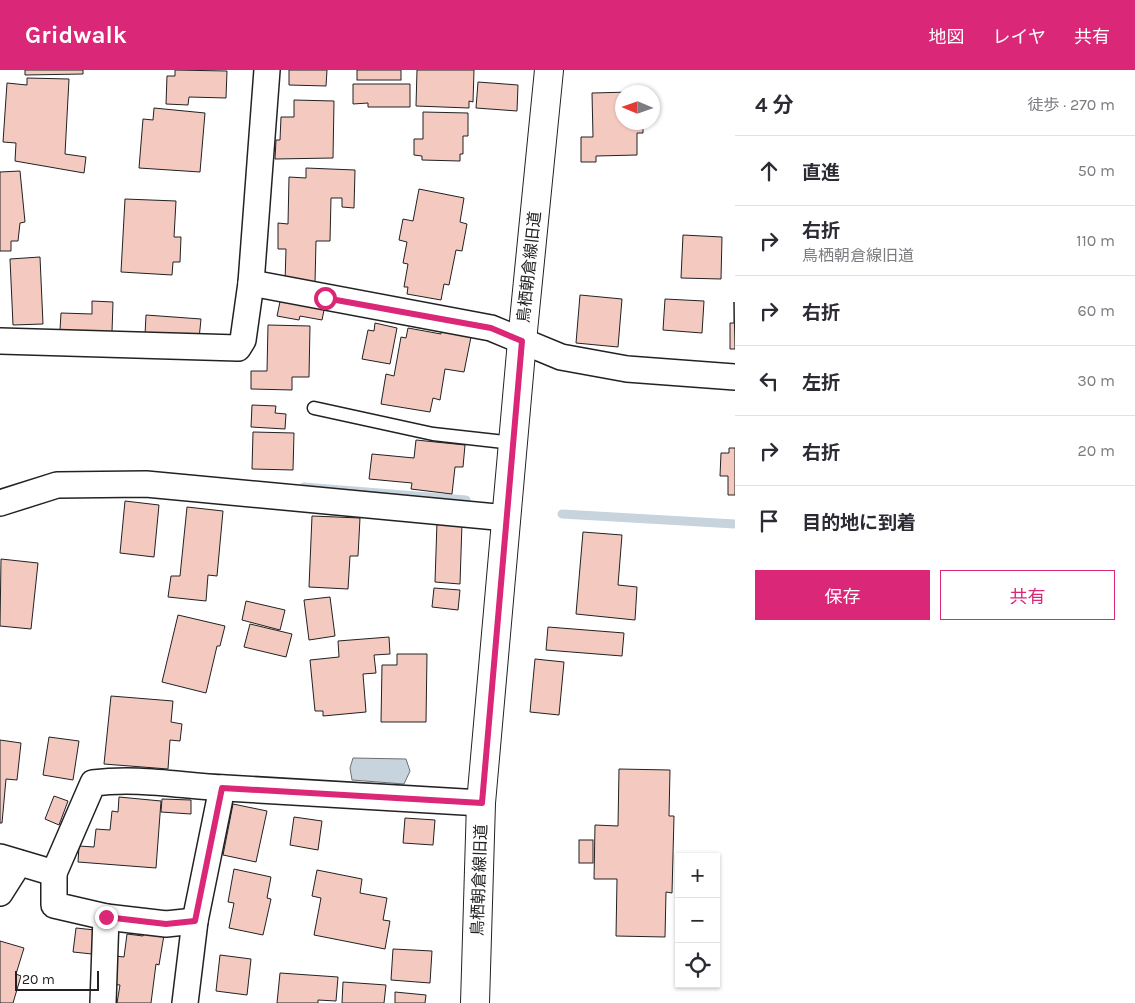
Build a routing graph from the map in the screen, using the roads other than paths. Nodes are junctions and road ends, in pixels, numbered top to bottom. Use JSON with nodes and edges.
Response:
{"nodes":[{"id":1,"x":267,"y":70,"type":"edge"},
{"id":2,"x":549,"y":70,"type":"edge"},
{"id":3,"x":251,"y":283,"type":"junction"},
{"id":4,"x":0,"y":341,"type":"edge"},
{"id":5,"x":522,"y":341,"type":"junction"},
{"id":6,"x":735,"y":377,"type":"edge"},
{"id":7,"x":314,"y":408,"type":"dead end"},
{"id":8,"x":513,"y":444,"type":"junction"},
{"id":9,"x":0,"y":503,"type":"edge"},
{"id":10,"x":507,"y":518,"type":"junction"},
{"id":11,"x":222,"y":788,"type":"junction"},
{"id":12,"x":482,"y":803,"type":"junction"},
{"id":13,"x":10,"y":860,"type":"edge"},
{"id":14,"x":54,"y":873,"type":"junction"},
{"id":15,"x":0,"y":893,"type":"edge"},
{"id":16,"x":106,"y":917,"type":"junction"},
{"id":17,"x":195,"y":921,"type":"junction"},
{"id":18,"x":103,"y":1003,"type":"edge"},
{"id":19,"x":185,"y":1003,"type":"edge"},
{"id":20,"x":475,"y":1003,"type":"edge"}],
"edges":[{"from":1,"to":3,"type":"street"},
{"from":2,"to":5,"type":"street","name":"鳥栖朝倉線旧道"},
{"from":3,"to":4,"type":"street"},
{"from":3,"to":5,"type":"street"},
{"from":5,"to":6,"type":"street"},
{"from":5,"to":8,"type":"street","name":"鳥栖朝倉線旧道"},
{"from":7,"to":8,"type":"lane"},
{"from":8,"to":10,"type":"street","name":"鳥栖朝倉線旧道"},
{"from":9,"to":10,"type":"street"},
{"from":10,"to":12,"type":"street","name":"鳥栖朝倉線旧道"},
{"from":11,"to":12,"type":"street"},
{"from":11,"to":14,"type":"street"},
{"from":11,"to":17,"type":"street"},
{"from":12,"to":20,"type":"street","name":"鳥栖朝倉線旧道"},
{"from":13,"to":14,"type":"street"},
{"from":13,"to":15,"type":"street"},
{"from":14,"to":16,"type":"street"},
{"from":16,"to":17,"type":"street"},
{"from":16,"to":18,"type":"street"},
{"from":17,"to":19,"type":"street"}]}
